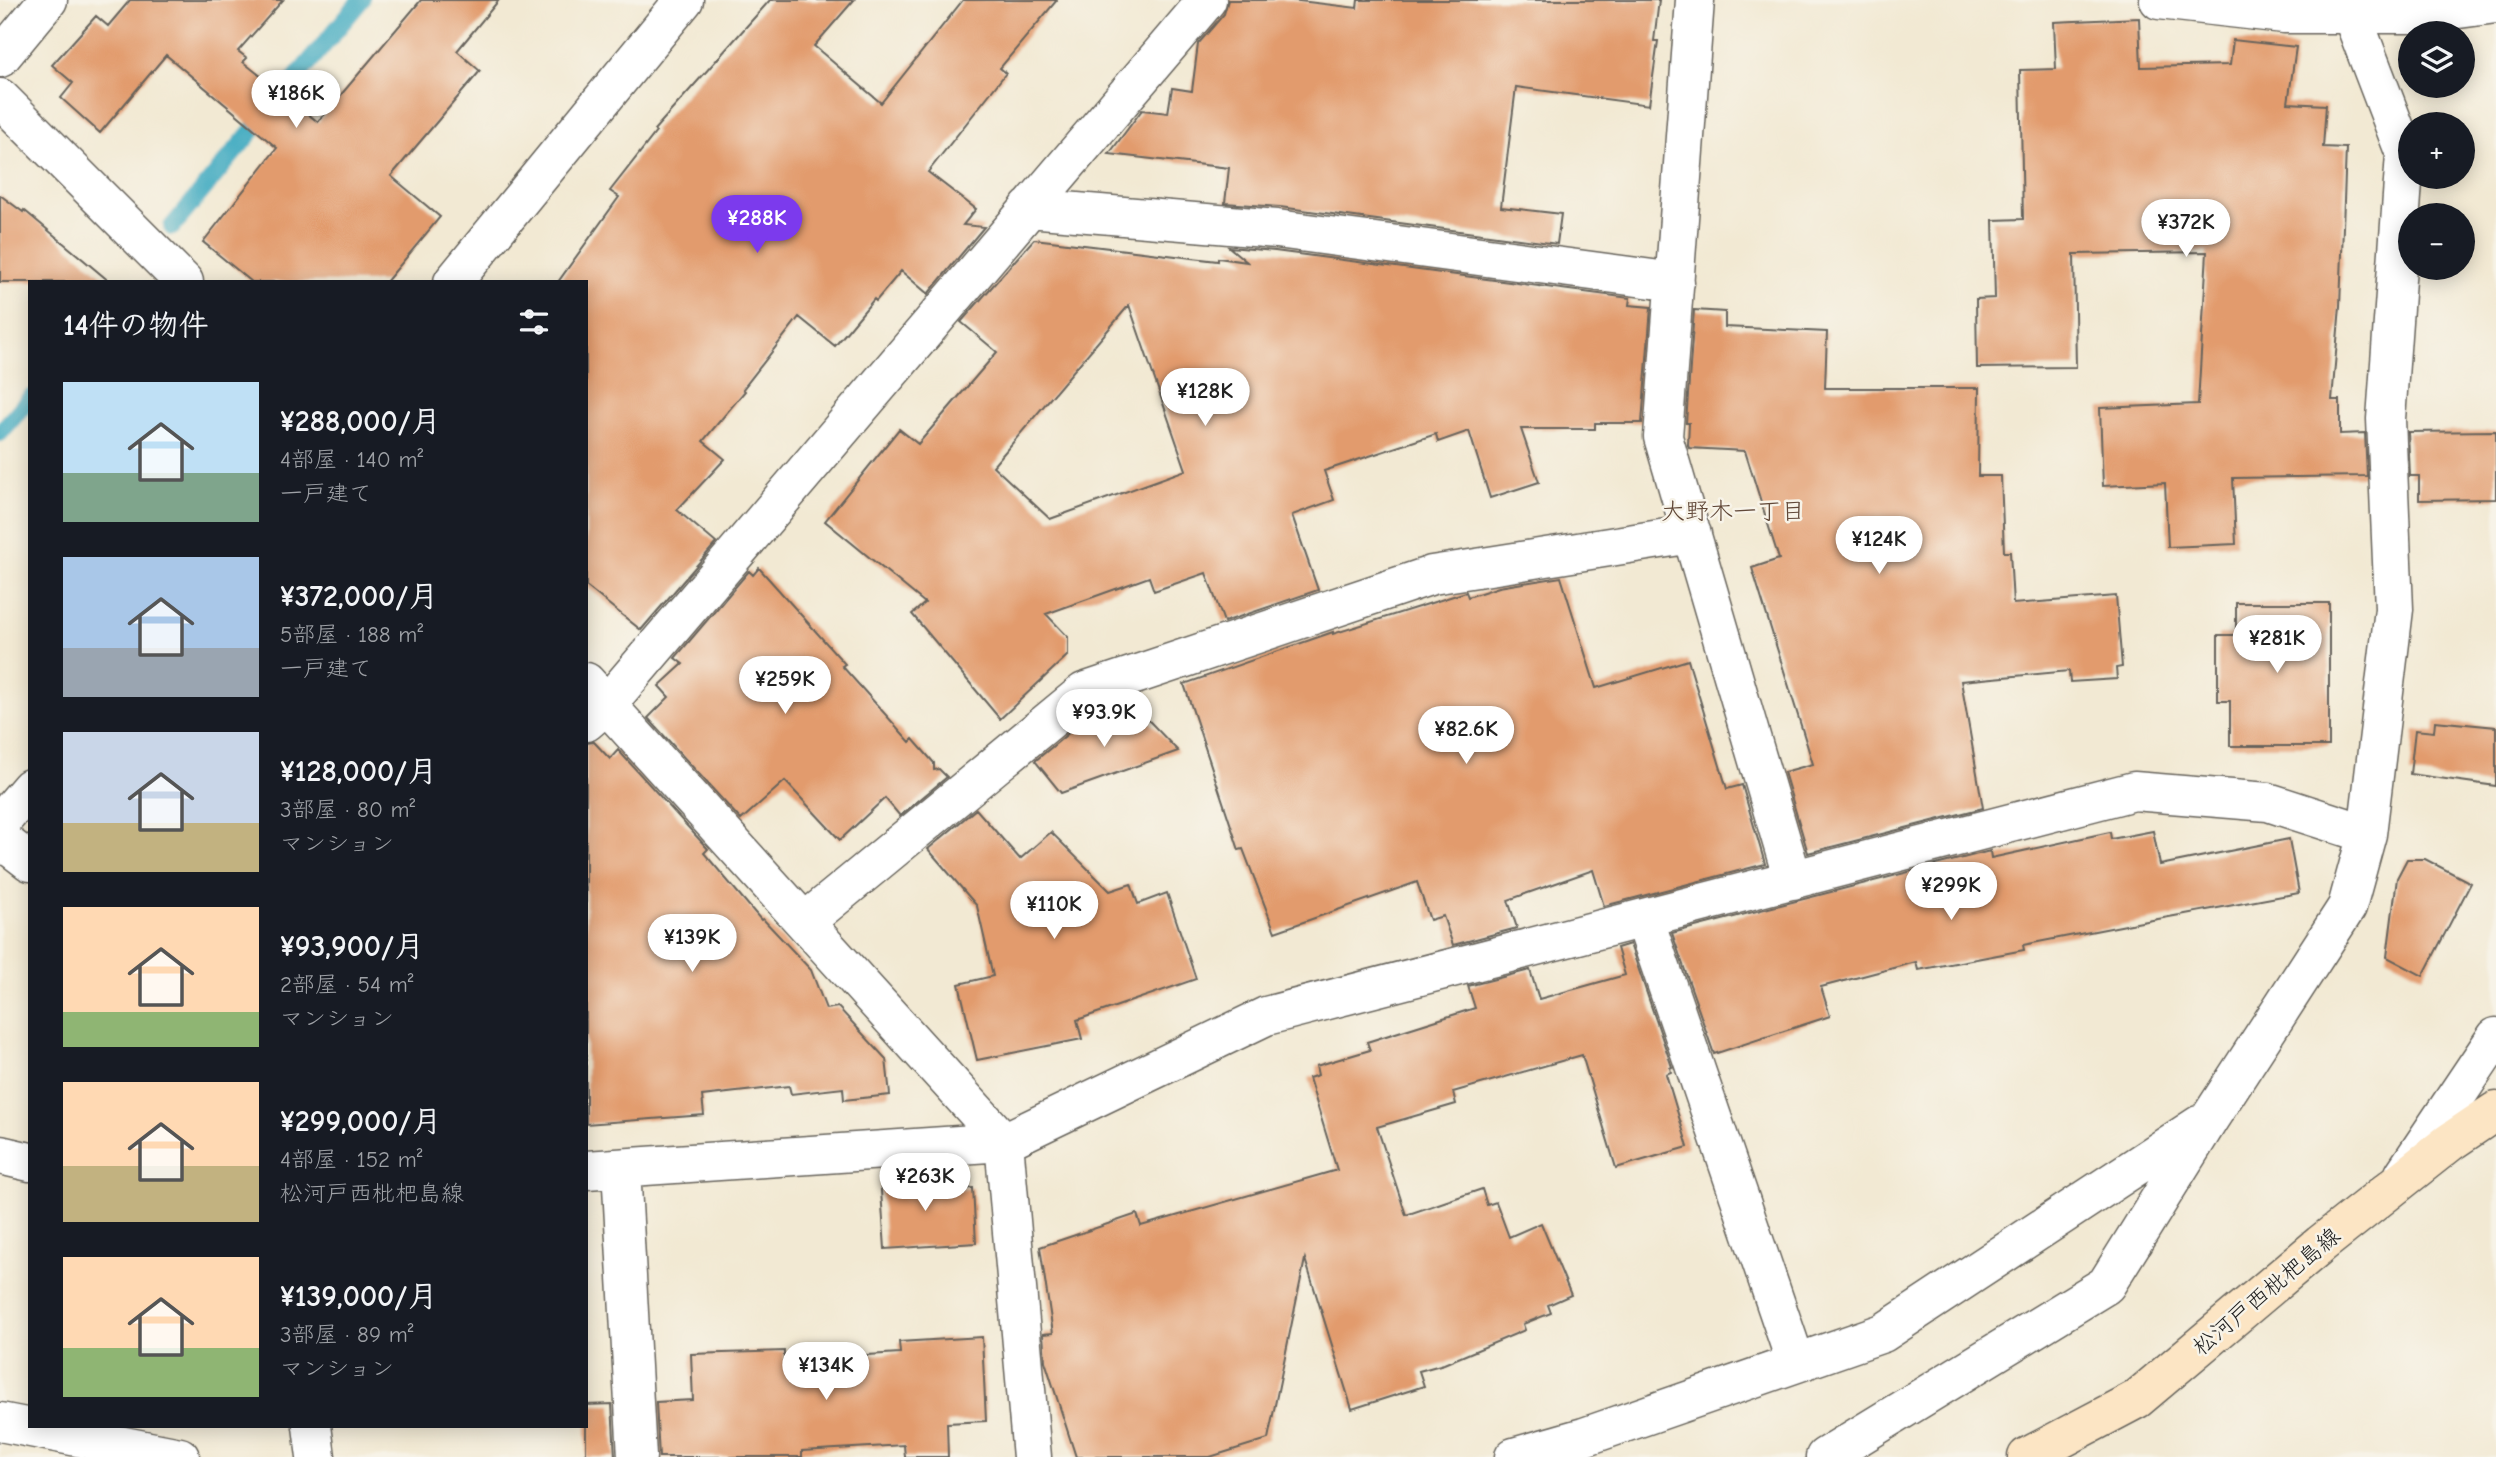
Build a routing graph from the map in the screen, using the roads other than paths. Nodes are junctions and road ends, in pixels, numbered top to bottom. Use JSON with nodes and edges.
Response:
{"nodes":[{"id":1,"x":48,"y":0,"type":"edge"},
{"id":2,"x":684,"y":0,"type":"edge"},
{"id":3,"x":1207,"y":0,"type":"edge"},
{"id":4,"x":1695,"y":0,"type":"edge"},
{"id":5,"x":2159,"y":0,"type":"edge"},
{"id":6,"x":2496,"y":4,"type":"edge"},
{"id":7,"x":2349,"y":7,"type":"edge"},
{"id":8,"x":0,"y":58,"type":"edge"},
{"id":9,"x":0,"y":99,"type":"edge"},
{"id":10,"x":1029,"y":208,"type":"junction"},
{"id":11,"x":182,"y":280,"type":"edge"},
{"id":12,"x":455,"y":280,"type":"edge"},
{"id":13,"x":1675,"y":282,"type":"junction"},
{"id":14,"x":1692,"y":534,"type":"junction"},
{"id":15,"x":593,"y":702,"type":"edge"},
{"id":16,"x":28,"y":790,"type":"edge"},
{"id":17,"x":0,"y":823,"type":"edge"},
{"id":18,"x":2367,"y":834,"type":"junction"},
{"id":19,"x":0,"y":839,"type":"edge"},
{"id":20,"x":28,"y":860,"type":"edge"},
{"id":21,"x":1793,"y":880,"type":"junction"},
{"id":22,"x":1644,"y":918,"type":"junction"},
{"id":23,"x":806,"y":921,"type":"junction"},
{"id":24,"x":2496,"y":1037,"type":"edge"},
{"id":25,"x":2496,"y":1111,"type":"edge"},
{"id":26,"x":2210,"y":1118,"type":"junction"},
{"id":27,"x":1004,"y":1142,"type":"junction"},
{"id":28,"x":0,"y":1155,"type":"edge"},
{"id":29,"x":28,"y":1162,"type":"edge"},
{"id":30,"x":604,"y":1169,"type":"edge"},
{"id":31,"x":2399,"y":1182,"type":"junction"},
{"id":32,"x":1796,"y":1363,"type":"junction"},
{"id":33,"x":0,"y":1422,"type":"edge"},
{"id":34,"x":28,"y":1427,"type":"edge"},
{"id":35,"x":31,"y":1428,"type":"edge"},
{"id":36,"x":312,"y":1428,"type":"edge"},
{"id":37,"x":180,"y":1457,"type":"edge"},
{"id":38,"x":316,"y":1457,"type":"edge"},
{"id":39,"x":637,"y":1457,"type":"edge"},
{"id":40,"x":1032,"y":1457,"type":"edge"},
{"id":41,"x":1514,"y":1457,"type":"edge"},
{"id":42,"x":1825,"y":1457,"type":"edge"},
{"id":43,"x":2027,"y":1457,"type":"edge"}],
"edges":[{"from":1,"to":8,"type":"street"},
{"from":2,"to":12,"type":"street"},
{"from":3,"to":10,"type":"street"},
{"from":4,"to":13,"type":"street"},
{"from":5,"to":7,"type":"street"},
{"from":6,"to":7,"type":"street"},
{"from":7,"to":18,"type":"street"},
{"from":9,"to":11,"type":"street"},
{"from":10,"to":13,"type":"street"},
{"from":10,"to":15,"type":"street"},
{"from":13,"to":14,"type":"street"},
{"from":14,"to":21,"type":"street"},
{"from":14,"to":23,"type":"street"},
{"from":15,"to":23,"type":"street"},
{"from":16,"to":17,"type":"street"},
{"from":18,"to":21,"type":"street"},
{"from":18,"to":26,"type":"street"},
{"from":19,"to":20,"type":"street"},
{"from":21,"to":22,"type":"street"},
{"from":22,"to":27,"type":"street"},
{"from":22,"to":32,"type":"street"},
{"from":23,"to":27,"type":"street"},
{"from":24,"to":31,"type":"street"},
{"from":25,"to":31,"type":"main road","name":"松河戸西枇杷島線"},
{"from":26,"to":32,"type":"street"},
{"from":26,"to":42,"type":"street"},
{"from":27,"to":30,"type":"street"},
{"from":27,"to":40,"type":"street"},
{"from":28,"to":29,"type":"street"},
{"from":30,"to":39,"type":"street"},
{"from":31,"to":43,"type":"main road","name":"松河戸西枇杷島線"},
{"from":32,"to":41,"type":"street"},
{"from":33,"to":34,"type":"street"},
{"from":35,"to":37,"type":"street"},
{"from":36,"to":38,"type":"street"}]}
